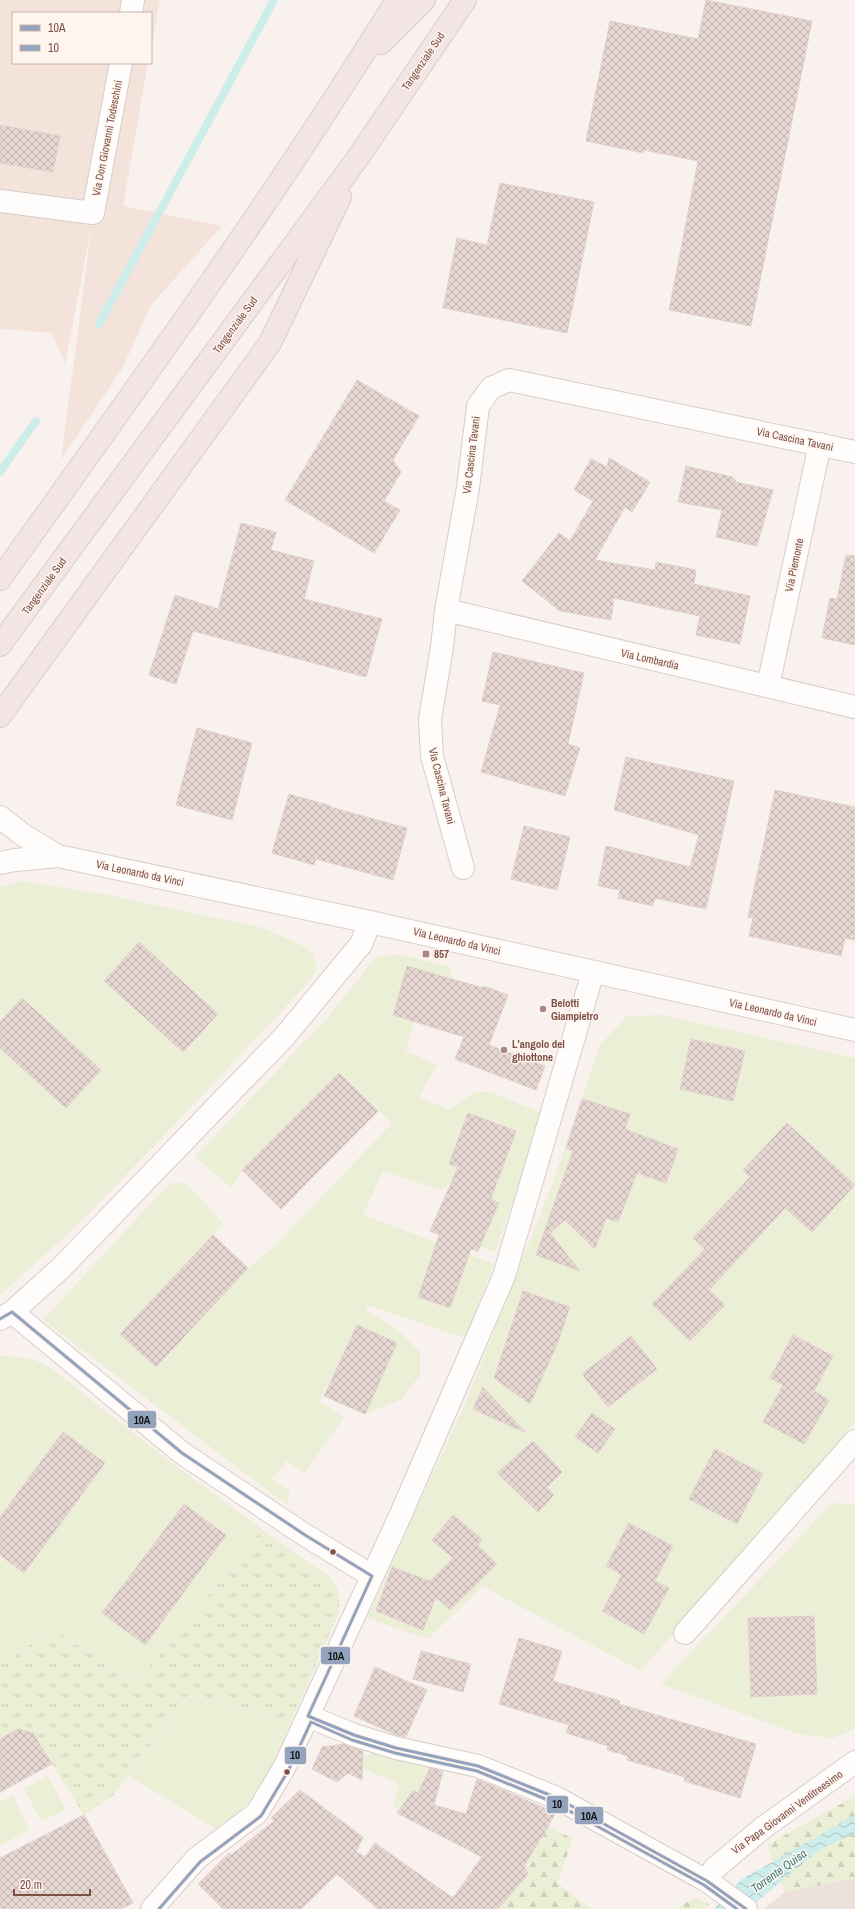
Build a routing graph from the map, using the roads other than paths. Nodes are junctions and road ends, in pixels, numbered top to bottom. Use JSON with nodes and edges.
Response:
{"nodes":[{"id":1,"x":133,"y":0,"type":"edge"},
{"id":2,"x":397,"y":0,"type":"edge"},
{"id":3,"x":424,"y":0,"type":"edge"},
{"id":4,"x":465,"y":0,"type":"edge"},
{"id":5,"x":131,"y":12,"type":"edge"},
{"id":6,"x":121,"y":64,"type":"edge"},
{"id":7,"x":348,"y":80,"type":"junction"},
{"id":8,"x":357,"y":160,"type":"junction"},
{"id":9,"x":0,"y":201,"type":"edge"},
{"id":10,"x":820,"y":444,"type":"junction"},
{"id":11,"x":855,"y":452,"type":"edge"},
{"id":12,"x":0,"y":579,"type":"edge"},
{"id":13,"x":446,"y":610,"type":"junction"},
{"id":14,"x":0,"y":645,"type":"edge"},
{"id":15,"x":768,"y":686,"type":"junction"},
{"id":16,"x":855,"y":707,"type":"edge"},
{"id":17,"x":0,"y":716,"type":"edge"},
{"id":18,"x":0,"y":817,"type":"edge"},
{"id":19,"x":58,"y":856,"type":"junction"},
{"id":20,"x":0,"y":863,"type":"edge"},
{"id":21,"x":464,"y":868,"type":"dead end"},
{"id":22,"x":370,"y":922,"type":"junction"},
{"id":23,"x":593,"y":972,"type":"junction"},
{"id":24,"x":855,"y":1030,"type":"edge"},
{"id":25,"x":6,"y":1316,"type":"edge"},
{"id":26,"x":855,"y":1442,"type":"edge"},
{"id":27,"x":372,"y":1576,"type":"junction"},
{"id":28,"x":686,"y":1633,"type":"dead end"},
{"id":29,"x":308,"y":1716,"type":"junction"},
{"id":30,"x":855,"y":1762,"type":"edge"},
{"id":31,"x":707,"y":1881,"type":"junction"},
{"id":32,"x":152,"y":1909,"type":"edge"},
{"id":33,"x":746,"y":1909,"type":"edge"}],
"edges":[{"from":1,"to":5,"type":"street"},
{"from":2,"to":7,"type":"highway"},
{"from":3,"to":7,"type":"highway"},
{"from":4,"to":8,"type":"highway","name":"Tangenziale Sud"},
{"from":6,"to":9,"type":"street","name":"Via Don Giovanni Todeschini"},
{"from":7,"to":12,"type":"highway"},
{"from":8,"to":14,"type":"highway","name":"Tangenziale Sud"},
{"from":8,"to":17,"type":"highway"},
{"from":10,"to":11,"type":"street","name":"Via Cascina Tavani"},
{"from":10,"to":13,"type":"street","name":"Via Cascina Tavani"},
{"from":10,"to":15,"type":"street","name":"Via Piemonte"},
{"from":13,"to":15,"type":"street","name":"Via Lombardia"},
{"from":13,"to":21,"type":"street","name":"Via Cascina Tavani"},
{"from":15,"to":16,"type":"street","name":"Via Lombardia"},
{"from":18,"to":19,"type":"street","name":"Via Leonardo da Vinci"},
{"from":19,"to":20,"type":"street","name":"Via Leonardo da Vinci"},
{"from":19,"to":22,"type":"street","name":"Via Leonardo da Vinci"},
{"from":22,"to":23,"type":"street","name":"Via Leonardo da Vinci"},
{"from":22,"to":25,"type":"street"},
{"from":23,"to":24,"type":"street","name":"Via Leonardo da Vinci"},
{"from":23,"to":27,"type":"street"},
{"from":25,"to":27,"type":"street"},
{"from":26,"to":28,"type":"street"},
{"from":27,"to":29,"type":"street"},
{"from":29,"to":31,"type":"street"},
{"from":29,"to":32,"type":"street"},
{"from":30,"to":31,"type":"street","name":"Via Papa Giovanni Ventitreesimo"},
{"from":31,"to":33,"type":"street"}]}
